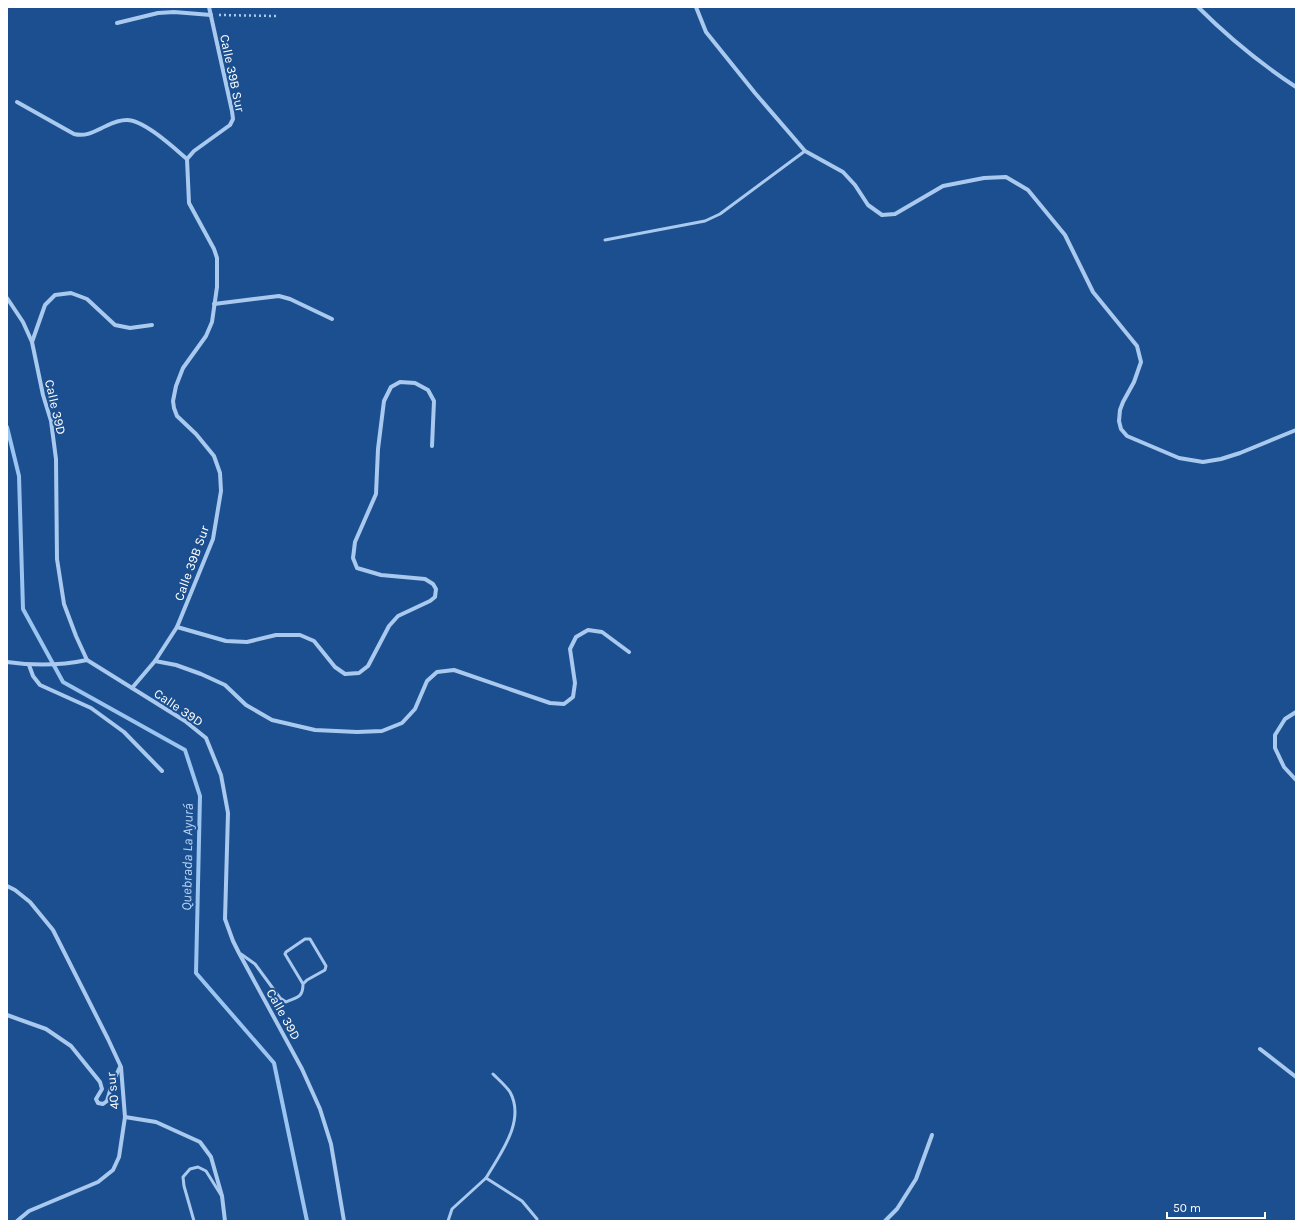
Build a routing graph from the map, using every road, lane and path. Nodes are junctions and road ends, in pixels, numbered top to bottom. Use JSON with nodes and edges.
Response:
{"nodes":[{"id":1,"x":209,"y":7,"type":"edge"},
{"id":2,"x":696,"y":7,"type":"edge"},
{"id":3,"x":1198,"y":7,"type":"edge"},
{"id":4,"x":211,"y":15,"type":"junction"},
{"id":5,"x":276,"y":16,"type":"dead end"},
{"id":6,"x":117,"y":23,"type":"dead end"},
{"id":7,"x":1296,"y":87,"type":"edge"},
{"id":8,"x":17,"y":102,"type":"dead end"},
{"id":9,"x":805,"y":151,"type":"junction"},
{"id":10,"x":187,"y":158,"type":"junction"},
{"id":11,"x":605,"y":240,"type":"dead end"},
{"id":12,"x":7,"y":298,"type":"edge"},
{"id":13,"x":214,"y":304,"type":"junction"},
{"id":14,"x":332,"y":319,"type":"dead end"},
{"id":15,"x":152,"y":325,"type":"dead end"},
{"id":16,"x":32,"y":342,"type":"junction"},
{"id":17,"x":1296,"y":430,"type":"edge"},
{"id":18,"x":432,"y":446,"type":"dead end"},
{"id":19,"x":177,"y":627,"type":"junction"},
{"id":20,"x":629,"y":652,"type":"dead end"},
{"id":21,"x":87,"y":660,"type":"junction"},
{"id":22,"x":155,"y":661,"type":"junction"},
{"id":23,"x":7,"y":662,"type":"edge"},
{"id":24,"x":29,"y":665,"type":"junction"},
{"id":25,"x":132,"y":688,"type":"junction"},
{"id":26,"x":1296,"y":712,"type":"edge"},
{"id":27,"x":162,"y":771,"type":"dead end"},
{"id":28,"x":1296,"y":780,"type":"edge"},
{"id":29,"x":7,"y":886,"type":"edge"},
{"id":30,"x":238,"y":953,"type":"junction"},
{"id":31,"x":303,"y":984,"type":"junction"},
{"id":32,"x":7,"y":1016,"type":"edge"},
{"id":33,"x":1260,"y":1049,"type":"dead end"},
{"id":34,"x":120,"y":1067,"type":"junction"},
{"id":35,"x":493,"y":1074,"type":"dead end"},
{"id":36,"x":1296,"y":1077,"type":"edge"},
{"id":37,"x":125,"y":1116,"type":"junction"},
{"id":38,"x":932,"y":1135,"type":"dead end"},
{"id":39,"x":486,"y":1178,"type":"junction"},
{"id":40,"x":222,"y":1196,"type":"junction"},
{"id":41,"x":537,"y":1220,"type":"dead end"},
{"id":42,"x":17,"y":1221,"type":"edge"},
{"id":43,"x":194,"y":1221,"type":"edge"},
{"id":44,"x":225,"y":1221,"type":"edge"},
{"id":45,"x":344,"y":1221,"type":"edge"},
{"id":46,"x":448,"y":1221,"type":"edge"},
{"id":47,"x":885,"y":1221,"type":"edge"}],
"edges":[{"from":1,"to":4,"type":"street","name":"Calle 39B Sur"},
{"from":2,"to":9,"type":"street"},
{"from":3,"to":7,"type":"street"},
{"from":4,"to":5,"type":"path"},
{"from":4,"to":6,"type":"street"},
{"from":4,"to":10,"type":"street","name":"Calle 39B Sur"},
{"from":8,"to":10,"type":"street"},
{"from":9,"to":11,"type":"lane"},
{"from":9,"to":17,"type":"street"},
{"from":10,"to":13,"type":"street","name":"Calle 39B Sur"},
{"from":12,"to":16,"type":"street","name":"Calle 39D"},
{"from":13,"to":14,"type":"street"},
{"from":13,"to":19,"type":"street","name":"Calle 39B Sur"},
{"from":15,"to":16,"type":"street"},
{"from":16,"to":21,"type":"street","name":"Calle 39D"},
{"from":18,"to":19,"type":"street"},
{"from":19,"to":22,"type":"street","name":"Calle 39B Sur"},
{"from":20,"to":22,"type":"street"},
{"from":21,"to":24,"type":"street"},
{"from":21,"to":25,"type":"street","name":"Calle 39D"},
{"from":22,"to":25,"type":"street","name":"Calle 39B Sur"},
{"from":23,"to":24,"type":"street"},
{"from":24,"to":27,"type":"street"},
{"from":25,"to":30,"type":"street","name":"Calle 39D"},
{"from":26,"to":28,"type":"street"},
{"from":29,"to":34,"type":"street","name":"40 sur"},
{"from":30,"to":31,"type":"lane"},
{"from":30,"to":45,"type":"street","name":"Calle 39D"},
{"from":31,"to":31,"type":"lane"},
{"from":32,"to":34,"type":"street"},
{"from":33,"to":36,"type":"street"},
{"from":34,"to":37,"type":"street","name":"40 sur"},
{"from":35,"to":39,"type":"lane"},
{"from":37,"to":40,"type":"street","name":"40 sur"},
{"from":37,"to":42,"type":"street"},
{"from":38,"to":47,"type":"street"},
{"from":39,"to":41,"type":"lane"},
{"from":39,"to":46,"type":"lane"},
{"from":40,"to":43,"type":"lane"},
{"from":40,"to":44,"type":"street","name":"40 sur"}]}
